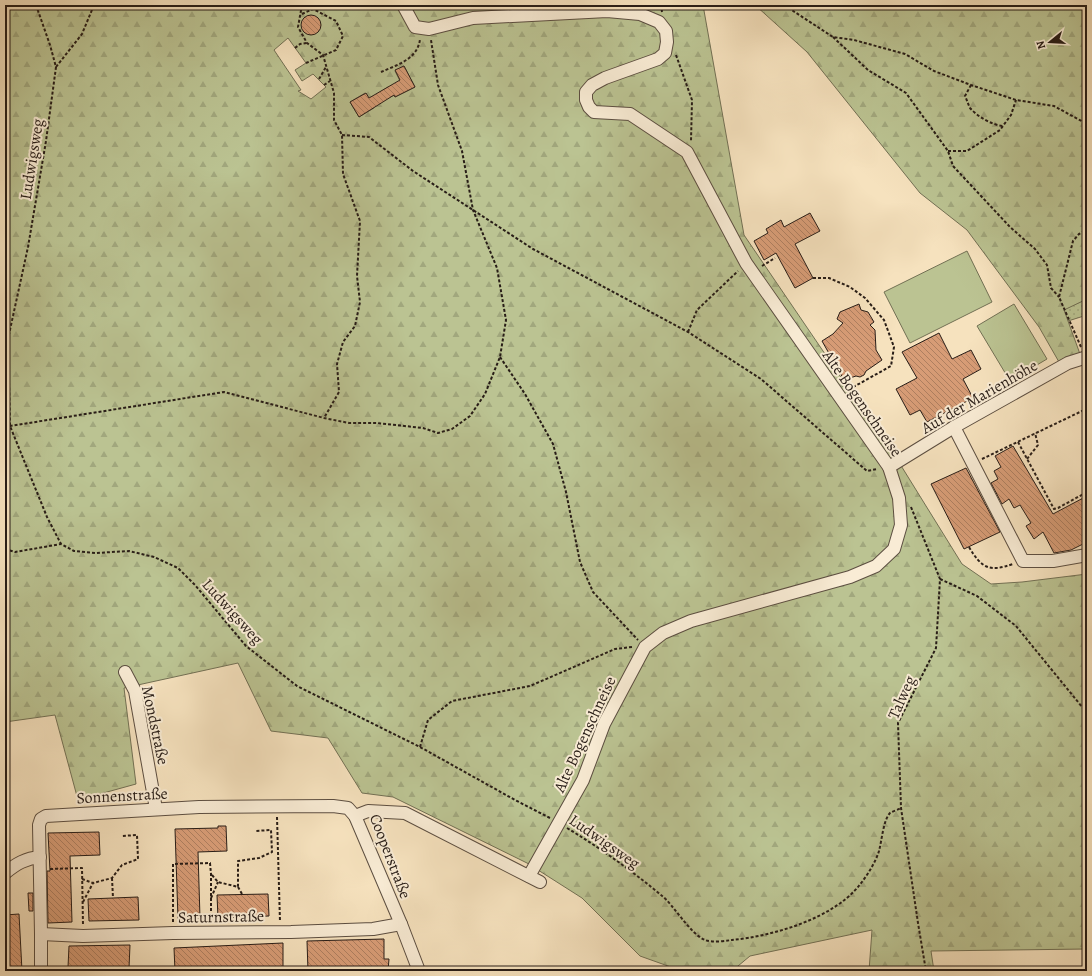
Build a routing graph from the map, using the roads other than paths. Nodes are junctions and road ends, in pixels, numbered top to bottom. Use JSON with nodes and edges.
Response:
{"nodes":[{"id":1,"x":403,"y":5,"type":"edge"},
{"id":2,"x":1086,"y":357,"type":"edge"},
{"id":3,"x":954,"y":427,"type":"junction"},
{"id":4,"x":889,"y":468,"type":"junction"},
{"id":5,"x":1087,"y":555,"type":"edge"},
{"id":6,"x":125,"y":672,"type":"dead end"},
{"id":7,"x":156,"y":809,"type":"junction"},
{"id":8,"x":355,"y":816,"type":"junction"},
{"id":9,"x":559,"y":822,"type":"joint"},
{"id":10,"x":40,"y":863,"type":"junction"},
{"id":11,"x":5,"y":873,"type":"edge"},
{"id":12,"x":401,"y":924,"type":"junction"},
{"id":13,"x":41,"y":934,"type":"junction"},
{"id":14,"x":41,"y":971,"type":"edge"},
{"id":15,"x":419,"y":971,"type":"edge"}],
"edges":[{"from":1,"to":4,"type":"street","name":"Alte Bogenschneise"},
{"from":2,"to":3,"type":"street","name":"Auf der Marienhöhe"},
{"from":3,"to":4,"type":"street","name":"Auf der Marienhöhe"},
{"from":3,"to":5,"type":"street"},
{"from":4,"to":9,"type":"street","name":"Alte Bogenschneise"},
{"from":6,"to":7,"type":"street","name":"Mondstraße"},
{"from":7,"to":8,"type":"street","name":"Sonnenstraße"},
{"from":7,"to":10,"type":"street","name":"Sonnenstraße"},
{"from":8,"to":9,"type":"street","name":"Cooperstraße"},
{"from":8,"to":12,"type":"street","name":"Cooperstraße"},
{"from":10,"to":11,"type":"street"},
{"from":10,"to":13,"type":"street","name":"Sonnenstraße"},
{"from":12,"to":13,"type":"street","name":"Saturnstraße"},
{"from":12,"to":15,"type":"street","name":"Cooperstraße"},
{"from":13,"to":14,"type":"street","name":"Sonnenstraße"}]}
